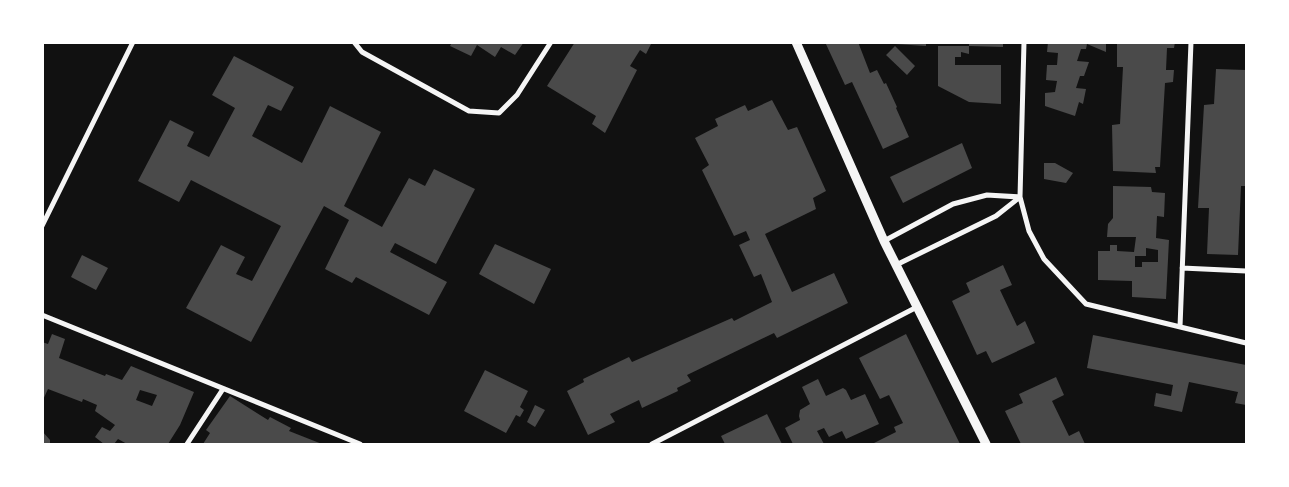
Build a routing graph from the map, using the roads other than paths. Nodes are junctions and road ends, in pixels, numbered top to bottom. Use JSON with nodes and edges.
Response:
{"nodes":[{"id":1,"x":133,"y":42,"type":"edge"},
{"id":2,"x":354,"y":42,"type":"edge"},
{"id":3,"x":551,"y":42,"type":"edge"},
{"id":4,"x":796,"y":42,"type":"edge"},
{"id":5,"x":1024,"y":42,"type":"edge"},
{"id":6,"x":1191,"y":42,"type":"edge"},
{"id":7,"x":1020,"y":197,"type":"junction"},
{"id":8,"x":42,"y":226,"type":"edge"},
{"id":9,"x":884,"y":241,"type":"junction"},
{"id":10,"x":896,"y":265,"type":"junction"},
{"id":11,"x":1182,"y":268,"type":"junction"},
{"id":12,"x":1246,"y":271,"type":"edge"},
{"id":13,"x":917,"y":307,"type":"junction"},
{"id":14,"x":42,"y":315,"type":"edge"},
{"id":15,"x":1180,"y":327,"type":"junction"},
{"id":16,"x":1246,"y":343,"type":"edge"},
{"id":17,"x":223,"y":389,"type":"junction"},
{"id":18,"x":187,"y":444,"type":"edge"},
{"id":19,"x":360,"y":444,"type":"edge"},
{"id":20,"x":652,"y":444,"type":"edge"},
{"id":21,"x":986,"y":444,"type":"edge"}],
"edges":[{"from":1,"to":8,"type":"street"},
{"from":2,"to":3,"type":"street"},
{"from":4,"to":9,"type":"street"},
{"from":5,"to":7,"type":"street"},
{"from":6,"to":11,"type":"street"},
{"from":7,"to":9,"type":"street"},
{"from":7,"to":10,"type":"street"},
{"from":7,"to":15,"type":"street"},
{"from":9,"to":10,"type":"street"},
{"from":10,"to":13,"type":"street"},
{"from":11,"to":12,"type":"street"},
{"from":11,"to":15,"type":"street"},
{"from":13,"to":20,"type":"street"},
{"from":13,"to":21,"type":"street"},
{"from":14,"to":17,"type":"street"},
{"from":15,"to":16,"type":"street"},
{"from":17,"to":18,"type":"street"},
{"from":17,"to":19,"type":"street"}]}
